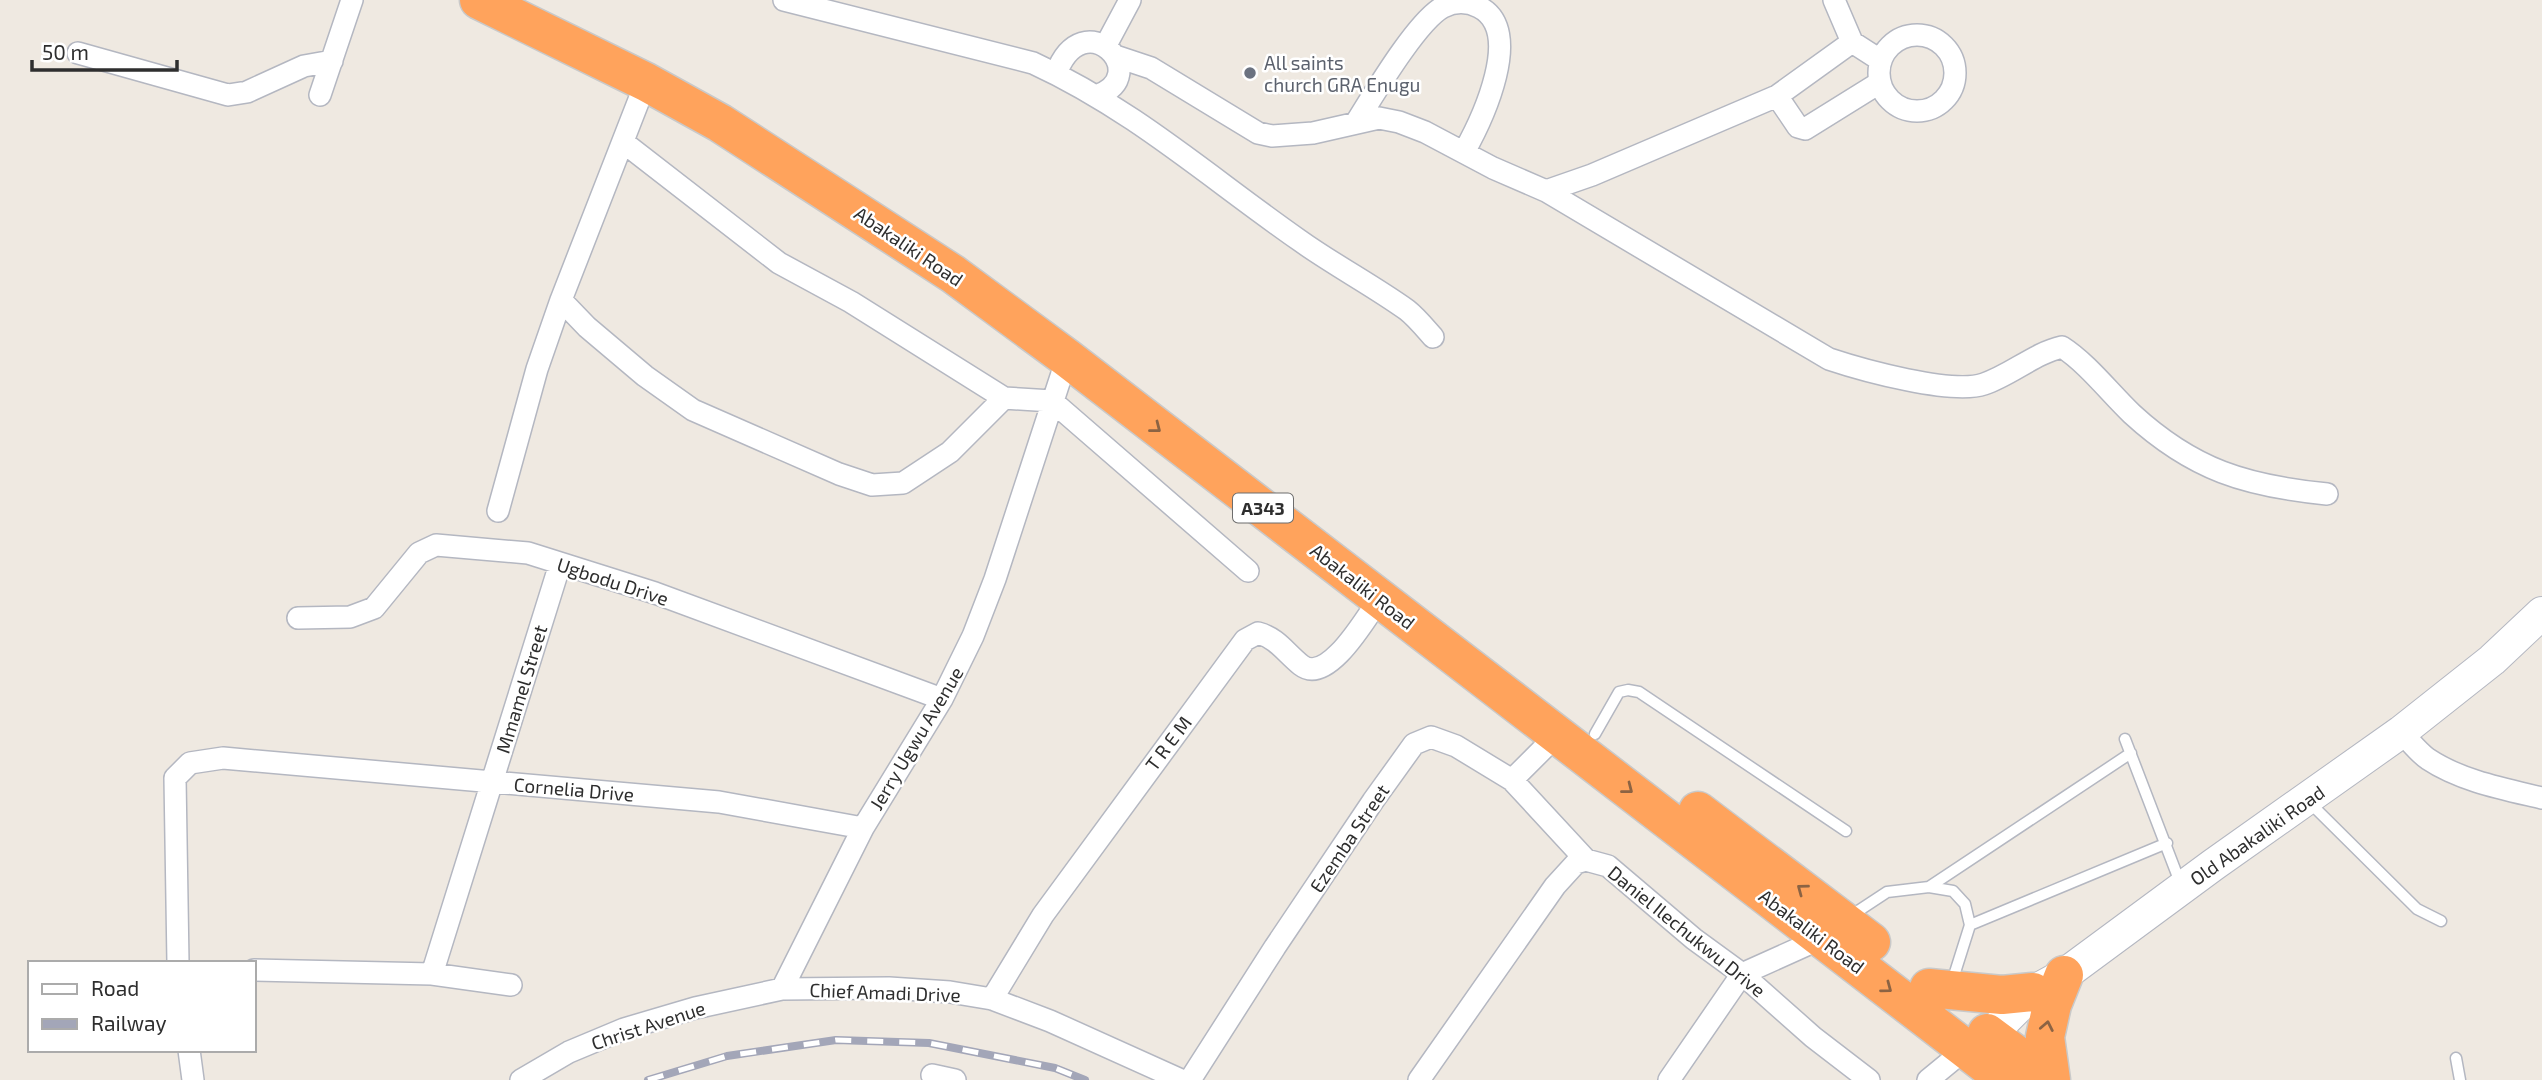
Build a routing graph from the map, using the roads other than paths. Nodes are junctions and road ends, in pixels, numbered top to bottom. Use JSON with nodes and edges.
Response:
{"nodes":[{"id":1,"x":352,"y":0,"type":"edge"},
{"id":2,"x":479,"y":0,"type":"edge"},
{"id":3,"x":534,"y":0,"type":"edge"},
{"id":4,"x":784,"y":0,"type":"edge"},
{"id":5,"x":1130,"y":0,"type":"edge"},
{"id":6,"x":1833,"y":0,"type":"edge"},
{"id":7,"x":1852,"y":42,"type":"junction"},
{"id":8,"x":1112,"y":51,"type":"junction"},
{"id":9,"x":78,"y":53,"type":"dead end"},
{"id":10,"x":1880,"y":60,"type":"junction"},
{"id":11,"x":332,"y":61,"type":"junction"},
{"id":12,"x":1056,"y":74,"type":"junction"},
{"id":13,"x":646,"y":82,"type":"junction"},
{"id":14,"x":1879,"y":83,"type":"junction"},
{"id":15,"x":320,"y":95,"type":"dead end"},
{"id":16,"x":1096,"y":96,"type":"junction"},
{"id":17,"x":1777,"y":96,"type":"junction"},
{"id":18,"x":1357,"y":121,"type":"junction"},
{"id":19,"x":623,"y":142,"type":"junction"},
{"id":20,"x":1464,"y":152,"type":"junction"},
{"id":21,"x":1546,"y":191,"type":"junction"},
{"id":22,"x":561,"y":300,"type":"junction"},
{"id":23,"x":1433,"y":337,"type":"dead end"},
{"id":24,"x":1067,"y":358,"type":"junction"},
{"id":25,"x":1004,"y":398,"type":"junction"},
{"id":26,"x":1052,"y":401,"type":"junction"},
{"id":27,"x":2327,"y":494,"type":"dead end"},
{"id":28,"x":498,"y":512,"type":"dead end"},
{"id":29,"x":560,"y":564,"type":"junction"},
{"id":30,"x":1248,"y":571,"type":"dead end"},
{"id":31,"x":1380,"y":598,"type":"junction"},
{"id":32,"x":2542,"y":613,"type":"edge"},
{"id":33,"x":298,"y":618,"type":"dead end"},
{"id":34,"x":942,"y":699,"type":"junction"},
{"id":35,"x":2402,"y":732,"type":"junction"},
{"id":36,"x":1558,"y":734,"type":"junction"},
{"id":37,"x":1595,"y":734,"type":"junction"},
{"id":38,"x":2125,"y":739,"type":"dead end"},
{"id":39,"x":2131,"y":753,"type":"junction"},
{"id":40,"x":1512,"y":780,"type":"junction"},
{"id":41,"x":492,"y":781,"type":"junction"},
{"id":42,"x":2542,"y":798,"type":"edge"},
{"id":43,"x":2307,"y":800,"type":"junction"},
{"id":44,"x":863,"y":828,"type":"junction"},
{"id":45,"x":1846,"y":831,"type":"dead end"},
{"id":46,"x":2166,"y":843,"type":"junction"},
{"id":47,"x":1586,"y":860,"type":"junction"},
{"id":48,"x":1929,"y":887,"type":"junction"},
{"id":49,"x":2182,"y":888,"type":"junction"},
{"id":50,"x":2441,"y":921,"type":"dead end"},
{"id":51,"x":1970,"y":925,"type":"junction"},
{"id":52,"x":1833,"y":929,"type":"junction"},
{"id":53,"x":178,"y":961,"type":"edge"},
{"id":54,"x":256,"y":970,"type":"edge"},
{"id":55,"x":432,"y":974,"type":"junction"},
{"id":56,"x":1742,"y":974,"type":"junction"},
{"id":57,"x":2048,"y":983,"type":"junction"},
{"id":58,"x":511,"y":985,"type":"dead end"},
{"id":59,"x":1940,"y":988,"type":"junction"},
{"id":60,"x":782,"y":989,"type":"junction"},
{"id":61,"x":992,"y":999,"type":"junction"},
{"id":62,"x":1978,"y":1042,"type":"junction"},
{"id":63,"x":189,"y":1052,"type":"edge"},
{"id":64,"x":2456,"y":1058,"type":"dead end"},
{"id":65,"x":932,"y":1075,"type":"dead end"},
{"id":66,"x":193,"y":1080,"type":"edge"},
{"id":67,"x":521,"y":1080,"type":"edge"},
{"id":68,"x":955,"y":1080,"type":"edge"},
{"id":69,"x":1181,"y":1080,"type":"edge"},
{"id":70,"x":1190,"y":1080,"type":"edge"},
{"id":71,"x":1419,"y":1080,"type":"edge"},
{"id":72,"x":1669,"y":1080,"type":"edge"},
{"id":73,"x":1869,"y":1080,"type":"edge"},
{"id":74,"x":1928,"y":1080,"type":"edge"},
{"id":75,"x":2006,"y":1080,"type":"edge"},
{"id":76,"x":2051,"y":1080,"type":"edge"},
{"id":77,"x":2460,"y":1080,"type":"edge"}],
"edges":[{"from":1,"to":11,"type":"street"},
{"from":2,"to":13,"type":"highway","name":"Abakaliki Road","number":"A343"},
{"from":3,"to":37,"type":"highway","name":"Abakaliki Road","number":"A343"},
{"from":4,"to":12,"type":"street"},
{"from":5,"to":8,"type":"street"},
{"from":6,"to":7,"type":"street"},
{"from":7,"to":10,"type":"street"},
{"from":7,"to":17,"type":"street"},
{"from":8,"to":12,"type":"street"},
{"from":8,"to":16,"type":"street"},
{"from":8,"to":18,"type":"street"},
{"from":9,"to":11,"type":"street"},
{"from":10,"to":14,"type":"street"},
{"from":10,"to":14,"type":"street"},
{"from":11,"to":15,"type":"street"},
{"from":12,"to":16,"type":"street"},
{"from":13,"to":19,"type":"street"},
{"from":13,"to":24,"type":"highway","name":"Abakaliki Road","number":"A343"},
{"from":14,"to":17,"type":"street"},
{"from":16,"to":23,"type":"street"},
{"from":17,"to":21,"type":"street"},
{"from":18,"to":20,"type":"street"},
{"from":18,"to":20,"type":"street"},
{"from":19,"to":22,"type":"street"},
{"from":19,"to":25,"type":"street"},
{"from":20,"to":21,"type":"street"},
{"from":21,"to":27,"type":"street"},
{"from":22,"to":25,"type":"street"},
{"from":22,"to":28,"type":"street"},
{"from":24,"to":26,"type":"street","name":"Jerry Ugwu Avenue"},
{"from":24,"to":31,"type":"highway","name":"Abakaliki Road","number":"A343","one_way":true},
{"from":25,"to":26,"type":"street"},
{"from":26,"to":30,"type":"street"},
{"from":26,"to":34,"type":"street","name":"Jerry Ugwu Avenue"},
{"from":29,"to":33,"type":"street","name":"Ugbodu Drive"},
{"from":29,"to":34,"type":"street","name":"Ugbodu Drive"},
{"from":29,"to":41,"type":"street","name":"Mmamel Street"},
{"from":31,"to":36,"type":"highway","name":"Abakaliki Road","number":"A343"},
{"from":31,"to":61,"type":"street","name":"T R E M"},
{"from":32,"to":35,"type":"main road","name":"Old Abakaliki Road"},
{"from":34,"to":44,"type":"street","name":"Jerry Ugwu Avenue"},
{"from":35,"to":42,"type":"street"},
{"from":35,"to":43,"type":"main road","name":"Old Abakaliki Road"},
{"from":36,"to":40,"type":"street"},
{"from":36,"to":52,"type":"highway","name":"Abakaliki Road","number":"A343","one_way":true},
{"from":37,"to":45,"type":"lane"},
{"from":52,"to":37,"type":"highway","name":"Abakaliki Road","number":"A343","one_way":true},
{"from":38,"to":39,"type":"lane"},
{"from":39,"to":46,"type":"lane"},
{"from":39,"to":48,"type":"lane"},
{"from":40,"to":47,"type":"street","name":"Ezemba Street"},
{"from":40,"to":70,"type":"street","name":"Ezemba Street"},
{"from":41,"to":44,"type":"street","name":"Cornelia Drive"},
{"from":41,"to":53,"type":"street","name":"Cornelia Drive"},
{"from":41,"to":55,"type":"street","name":"Mmamel Street"},
{"from":43,"to":49,"type":"main road","name":"Old Abakaliki Road"},
{"from":43,"to":50,"type":"lane"},
{"from":44,"to":60,"type":"street","name":"Jerry Ugwu Avenue"},
{"from":46,"to":49,"type":"lane"},
{"from":46,"to":51,"type":"lane"},
{"from":47,"to":56,"type":"street","name":"Daniel Ilechukwu Drive"},
{"from":47,"to":71,"type":"street","name":"Daniel Ilechukwu Drive"},
{"from":48,"to":51,"type":"lane"},
{"from":48,"to":52,"type":"lane"},
{"from":49,"to":57,"type":"main road","name":"Old Abakaliki Road"},
{"from":51,"to":59,"type":"lane"},
{"from":52,"to":56,"type":"street"},
{"from":52,"to":59,"type":"highway","name":"Abakaliki Road","number":"A343"},
{"from":52,"to":62,"type":"highway","name":"Abakaliki Road","number":"A343","one_way":true},
{"from":54,"to":55,"type":"street"},
{"from":55,"to":58,"type":"street"},
{"from":56,"to":72,"type":"street"},
{"from":56,"to":73,"type":"street","name":"Daniel Ilechukwu Drive"},
{"from":57,"to":59,"type":"highway"},
{"from":57,"to":62,"type":"main road","name":"Old Abakaliki Road"},
{"from":76,"to":57,"type":"highway","one_way":true},
{"from":59,"to":62,"type":"highway","name":"Abakaliki Road","number":"A343"},
{"from":60,"to":61,"type":"street","name":"Chief Amadi Drive"},
{"from":60,"to":67,"type":"street","name":"Christ Avenue"},
{"from":61,"to":69,"type":"street","name":"Chief Amadi Drive"},
{"from":62,"to":74,"type":"street"},
{"from":62,"to":75,"type":"highway","name":"Abakaliki Road","number":"A343"},
{"from":62,"to":76,"type":"highway","name":"Abakaliki Road","number":"A343"},
{"from":63,"to":66,"type":"street"},
{"from":64,"to":77,"type":"lane"},
{"from":65,"to":68,"type":"street"}]}
